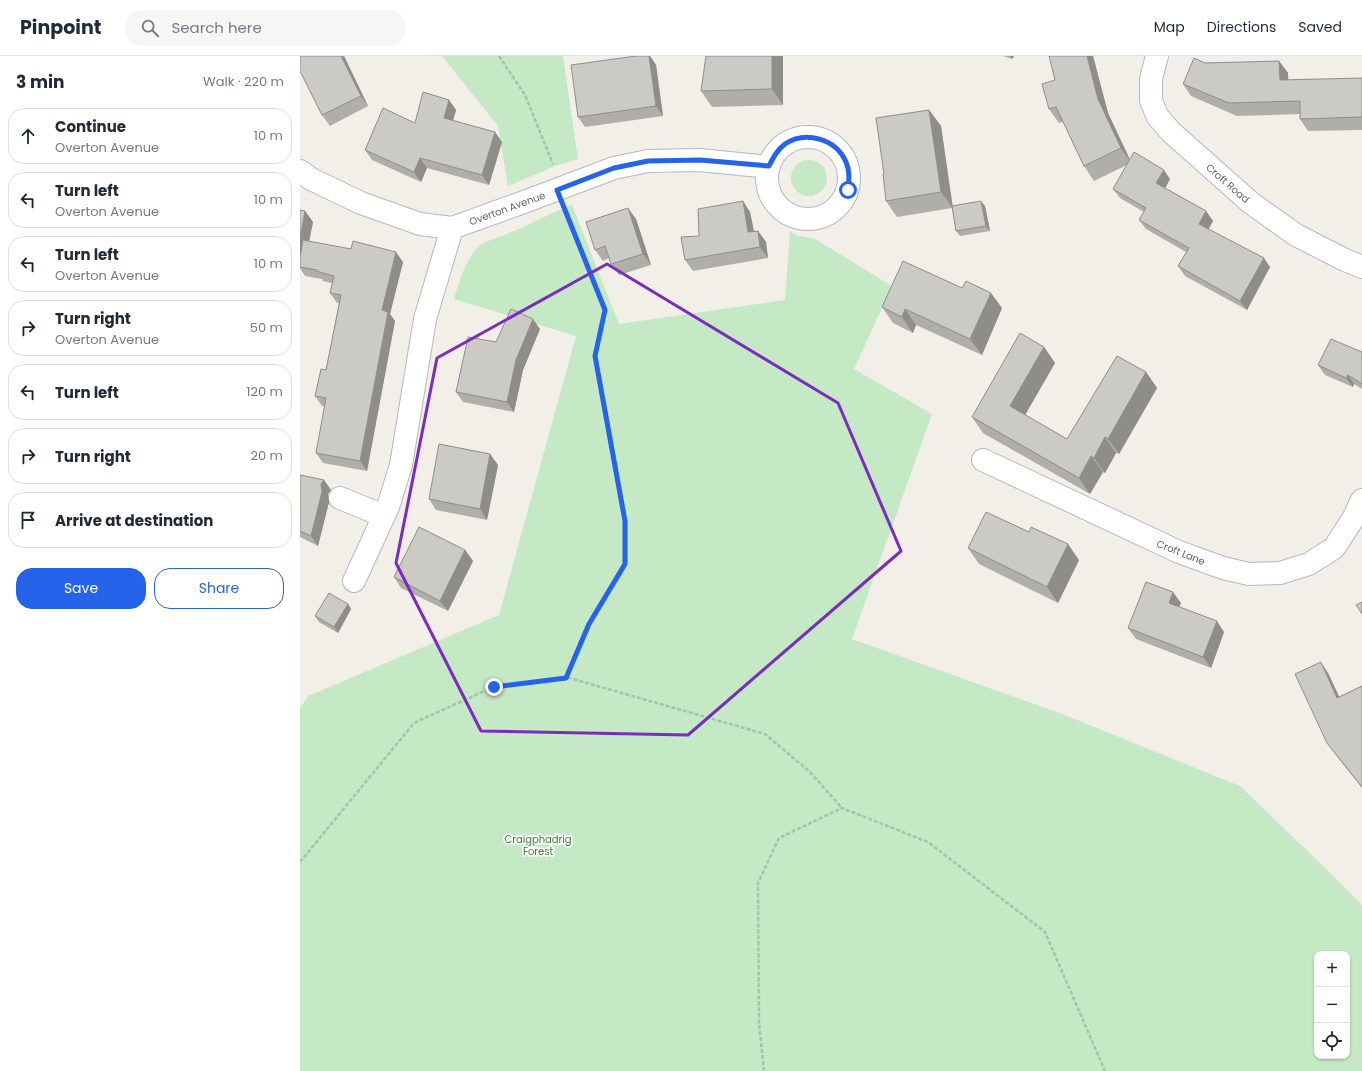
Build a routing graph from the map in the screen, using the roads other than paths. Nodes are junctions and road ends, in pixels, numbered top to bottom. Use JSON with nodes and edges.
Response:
{"nodes":[{"id":1,"x":1156,"y":56,"type":"edge"},
{"id":2,"x":769,"y":166,"type":"dead end"},
{"id":3,"x":300,"y":171,"type":"edge"},
{"id":4,"x":452,"y":228,"type":"junction"},
{"id":5,"x":1362,"y":267,"type":"edge"},
{"id":6,"x":983,"y":460,"type":"dead end"},
{"id":7,"x":340,"y":498,"type":"dead end"},
{"id":8,"x":1362,"y":500,"type":"edge"},
{"id":9,"x":384,"y":516,"type":"junction"},
{"id":10,"x":354,"y":581,"type":"dead end"}],
"edges":[{"from":1,"to":5,"type":"street","name":"Croft Road"},
{"from":2,"to":4,"type":"street","name":"Overton Avenue"},
{"from":3,"to":4,"type":"street","name":"Overton Avenue"},
{"from":4,"to":9,"type":"street"},
{"from":6,"to":8,"type":"street","name":"Croft Lane"},
{"from":7,"to":9,"type":"street"},
{"from":9,"to":10,"type":"street"}]}
